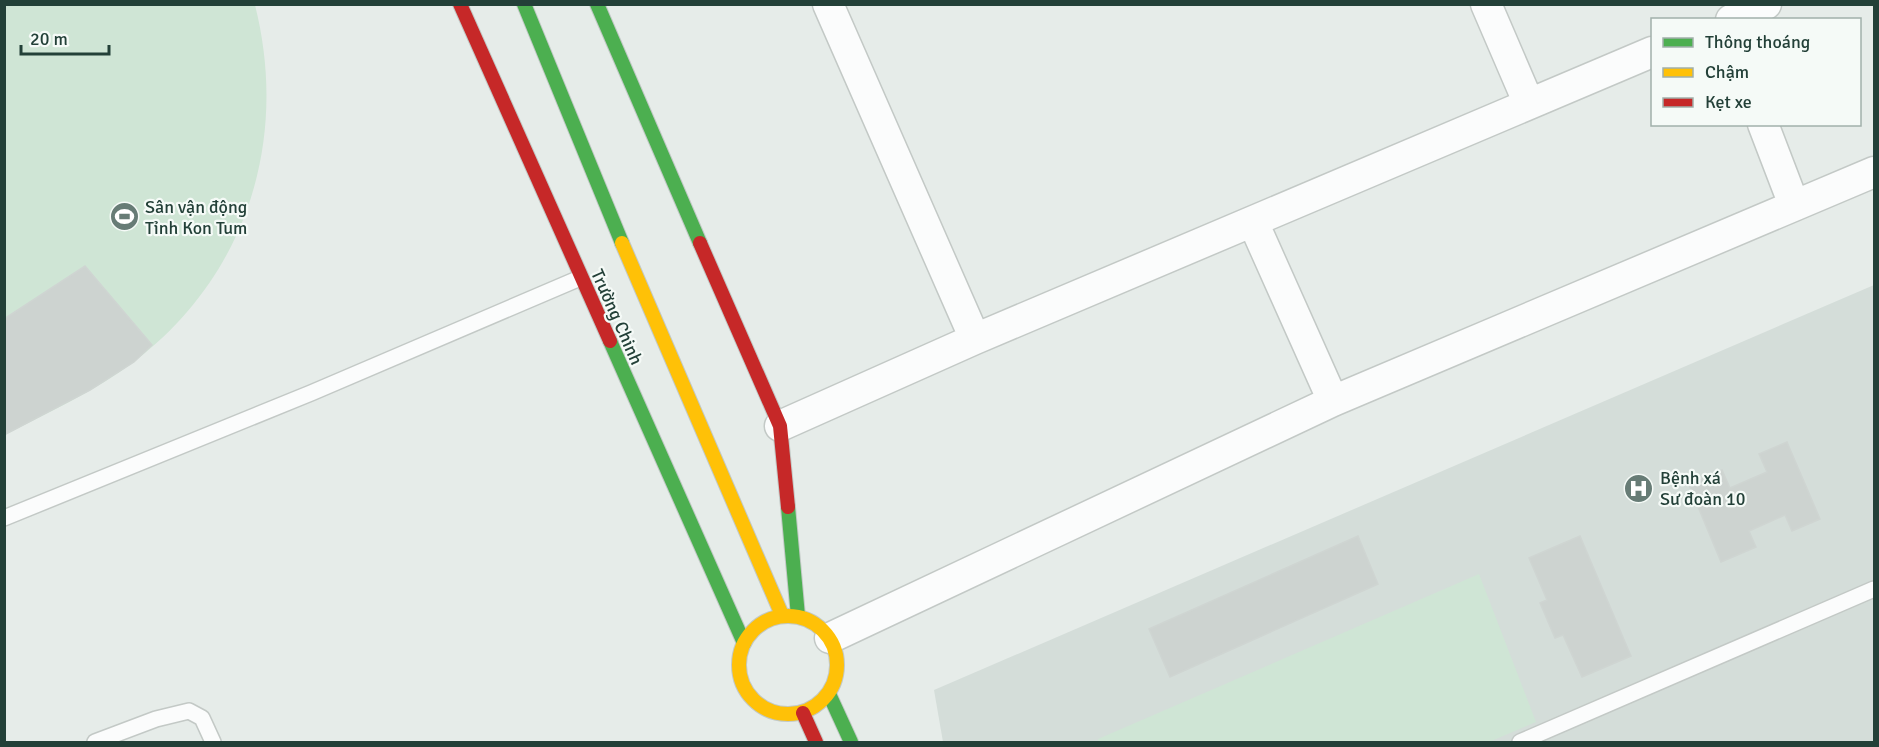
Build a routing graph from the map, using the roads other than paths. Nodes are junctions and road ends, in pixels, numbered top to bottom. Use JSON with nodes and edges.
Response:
{"nodes":[{"id":1,"x":460,"y":4,"type":"edge"},
{"id":2,"x":524,"y":4,"type":"edge"},
{"id":3,"x":597,"y":4,"type":"edge"},
{"id":4,"x":828,"y":4,"type":"edge"},
{"id":5,"x":1486,"y":4,"type":"edge"},
{"id":6,"x":1766,"y":4,"type":"edge"},
{"id":7,"x":1735,"y":18,"type":"edge"},
{"id":8,"x":1651,"y":53,"type":"edge"},
{"id":9,"x":1529,"y":105,"type":"junction"},
{"id":10,"x":1764,"y":126,"type":"edge"},
{"id":11,"x":1875,"y":172,"type":"edge"},
{"id":12,"x":1794,"y":206,"type":"junction"},
{"id":13,"x":1253,"y":222,"type":"junction"},
{"id":14,"x":580,"y":278,"type":"junction"},
{"id":15,"x":975,"y":339,"type":"junction"},
{"id":16,"x":1333,"y":401,"type":"junction"},
{"id":17,"x":780,"y":426,"type":"junction"},
{"id":18,"x":4,"y":518,"type":"edge"},
{"id":19,"x":1875,"y":589,"type":"edge"},
{"id":20,"x":782,"y":615,"type":"junction"},
{"id":21,"x":798,"y":616,"type":"junction"},
{"id":22,"x":830,"y":638,"type":"junction"},
{"id":23,"x":744,"y":643,"type":"junction"},
{"id":24,"x":829,"y":694,"type":"junction"},
{"id":25,"x":803,"y":712,"type":"junction"},
{"id":26,"x":95,"y":742,"type":"edge"},
{"id":27,"x":213,"y":742,"type":"edge"},
{"id":28,"x":816,"y":742,"type":"edge"},
{"id":29,"x":851,"y":742,"type":"edge"},
{"id":30,"x":1520,"y":742,"type":"edge"}],
"edges":[{"from":1,"to":14,"type":"street","name":"Trường Chinh"},
{"from":2,"to":20,"type":"street","name":"Trường Chinh"},
{"from":3,"to":17,"type":"street"},
{"from":4,"to":15,"type":"street"},
{"from":5,"to":9,"type":"street"},
{"from":6,"to":7,"type":"street"},
{"from":8,"to":9,"type":"street"},
{"from":9,"to":13,"type":"street"},
{"from":10,"to":12,"type":"street"},
{"from":11,"to":12,"type":"street"},
{"from":12,"to":16,"type":"street"},
{"from":13,"to":15,"type":"street"},
{"from":13,"to":16,"type":"street"},
{"from":14,"to":18,"type":"lane"},
{"from":14,"to":23,"type":"street","name":"Trường Chinh"},
{"from":15,"to":17,"type":"street"},
{"from":16,"to":22,"type":"street"},
{"from":17,"to":21,"type":"street"},
{"from":19,"to":30,"type":"lane"},
{"from":20,"to":21,"type":"street"},
{"from":20,"to":23,"type":"street"},
{"from":21,"to":22,"type":"street"},
{"from":22,"to":24,"type":"street"},
{"from":23,"to":25,"type":"street"},
{"from":24,"to":25,"type":"street"},
{"from":24,"to":29,"type":"street"},
{"from":25,"to":28,"type":"street"},
{"from":26,"to":27,"type":"lane"}]}
